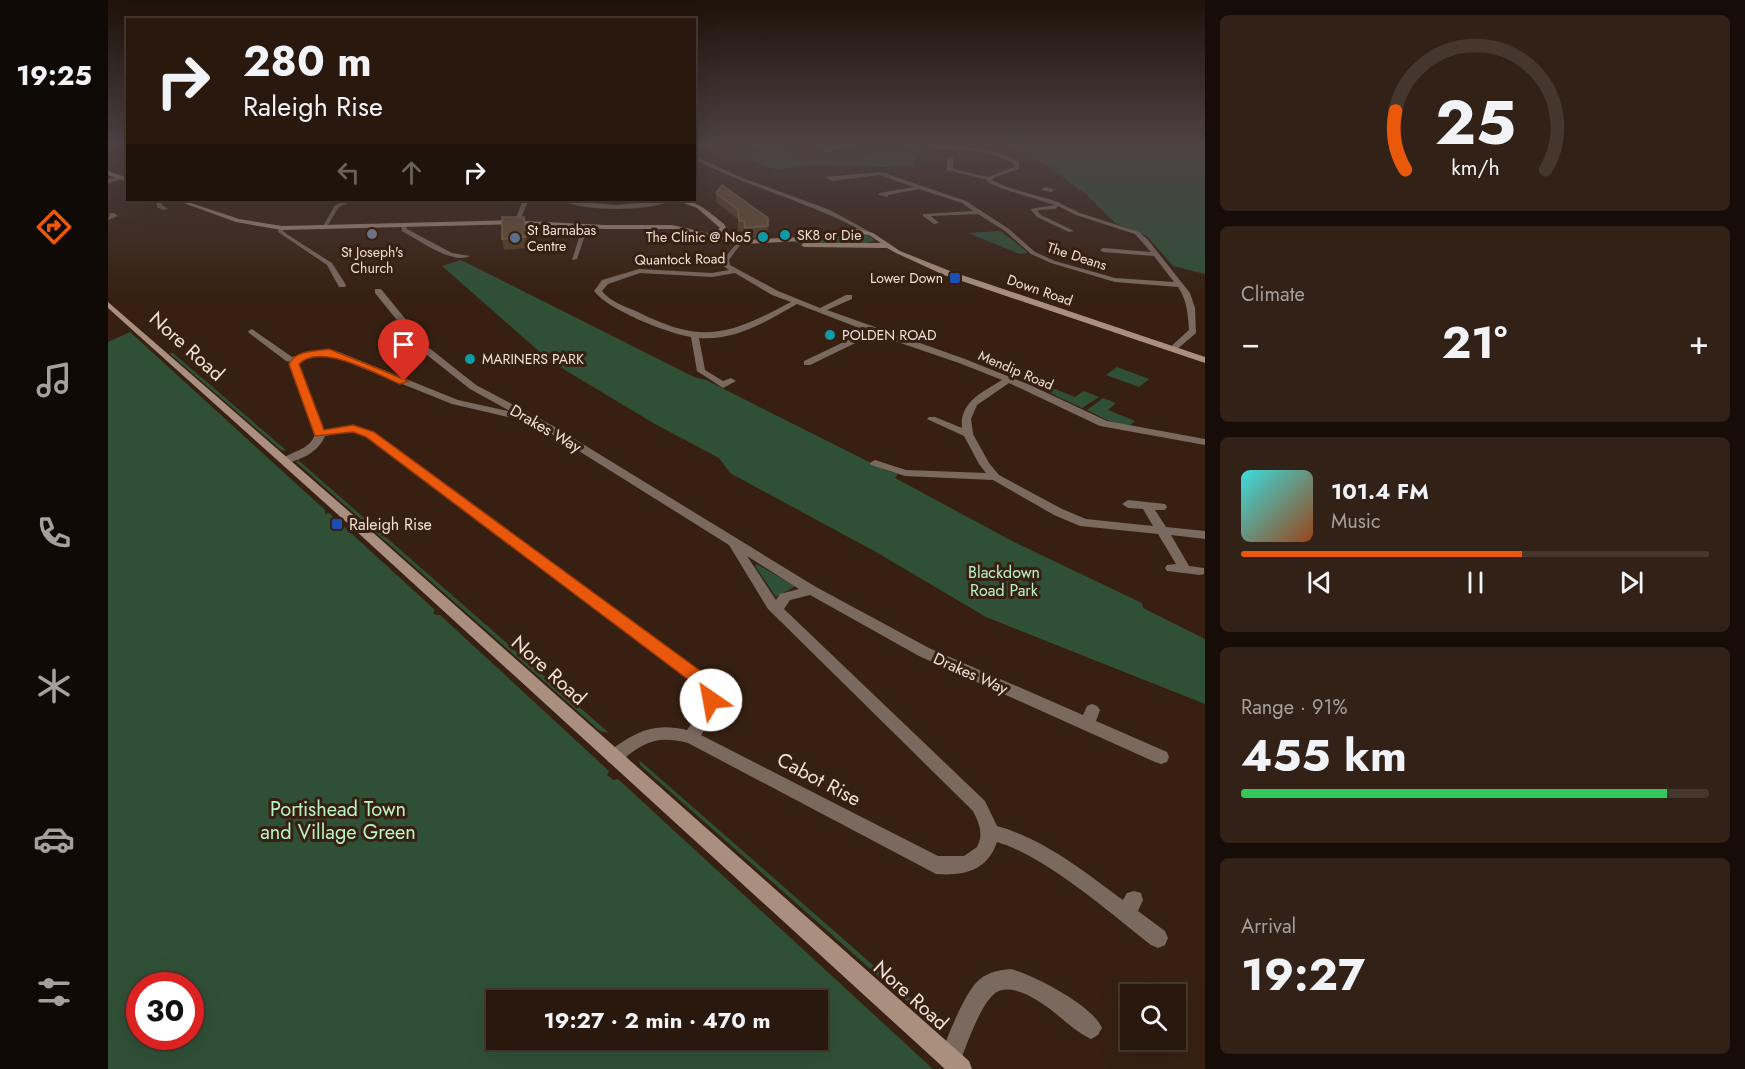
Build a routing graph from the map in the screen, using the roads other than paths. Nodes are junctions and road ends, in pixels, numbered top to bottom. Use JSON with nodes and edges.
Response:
{"nodes":[{"id":1,"x":782,"y":194,"type":"edge"},
{"id":2,"x":941,"y":194,"type":"edge"},
{"id":3,"x":1025,"y":194,"type":"edge"},
{"id":4,"x":1037,"y":194,"type":"edge"},
{"id":5,"x":1032,"y":196,"type":"junction"},
{"id":6,"x":154,"y":201,"type":"edge"},
{"id":7,"x":181,"y":201,"type":"edge"},
{"id":8,"x":350,"y":201,"type":"edge"},
{"id":9,"x":526,"y":201,"type":"edge"},
{"id":10,"x":569,"y":201,"type":"edge"},
{"id":11,"x":662,"y":201,"type":"edge"},
{"id":12,"x":682,"y":201,"type":"edge"},
{"id":13,"x":1064,"y":206,"type":"junction"},
{"id":14,"x":165,"y":208,"type":"dead end"},
{"id":15,"x":981,"y":212,"type":"junction"},
{"id":16,"x":516,"y":222,"type":"junction"},
{"id":17,"x":853,"y":223,"type":"junction"},
{"id":18,"x":936,"y":223,"type":"dead end"},
{"id":19,"x":403,"y":225,"type":"junction"},
{"id":20,"x":585,"y":226,"type":"junction"},
{"id":21,"x":324,"y":227,"type":"junction"},
{"id":22,"x":282,"y":228,"type":"junction"},
{"id":23,"x":1066,"y":230,"type":"dead end"},
{"id":24,"x":850,"y":231,"type":"junction"},
{"id":25,"x":872,"y":235,"type":"junction"},
{"id":26,"x":713,"y":236,"type":"junction"},
{"id":27,"x":741,"y":241,"type":"junction"},
{"id":28,"x":786,"y":243,"type":"junction"},
{"id":29,"x":871,"y":244,"type":"junction"},
{"id":30,"x":895,"y":250,"type":"junction"},
{"id":31,"x":1103,"y":250,"type":"dead end"},
{"id":32,"x":1156,"y":254,"type":"junction"},
{"id":33,"x":467,"y":256,"type":"dead end"},
{"id":34,"x":574,"y":259,"type":"dead end"},
{"id":35,"x":735,"y":271,"type":"junction"},
{"id":36,"x":352,"y":279,"type":"dead end"},
{"id":37,"x":1180,"y":285,"type":"junction"},
{"id":38,"x":378,"y":291,"type":"dead end"},
{"id":39,"x":849,"y":297,"type":"dead end"},
{"id":40,"x":796,"y":302,"type":"junction"},
{"id":41,"x":108,"y":304,"type":"edge"},
{"id":42,"x":819,"y":310,"type":"junction"},
{"id":43,"x":252,"y":331,"type":"dead end"},
{"id":44,"x":874,"y":331,"type":"junction"},
{"id":45,"x":695,"y":336,"type":"junction"},
{"id":46,"x":1172,"y":350,"type":"junction"},
{"id":47,"x":296,"y":360,"type":"junction"},
{"id":48,"x":1205,"y":360,"type":"edge"},
{"id":49,"x":808,"y":363,"type":"dead end"},
{"id":50,"x":1008,"y":380,"type":"junction"},
{"id":51,"x":731,"y":381,"type":"dead end"},
{"id":52,"x":473,"y":387,"type":"junction"},
{"id":53,"x":447,"y":399,"type":"junction"},
{"id":54,"x":932,"y":418,"type":"dead end"},
{"id":55,"x":536,"y":421,"type":"junction"},
{"id":56,"x":320,"y":434,"type":"junction"},
{"id":57,"x":968,"y":434,"type":"junction"},
{"id":58,"x":1205,"y":442,"type":"edge"},
{"id":59,"x":284,"y":461,"type":"junction"},
{"id":60,"x":875,"y":463,"type":"dead end"},
{"id":61,"x":995,"y":477,"type":"junction"},
{"id":62,"x":1128,"y":504,"type":"dead end"},
{"id":63,"x":1147,"y":506,"type":"junction"},
{"id":64,"x":1161,"y":507,"type":"dead end"},
{"id":65,"x":1162,"y":530,"type":"junction"},
{"id":66,"x":1205,"y":535,"type":"edge"},
{"id":67,"x":733,"y":543,"type":"junction"},
{"id":68,"x":1171,"y":568,"type":"dead end"},
{"id":69,"x":1185,"y":569,"type":"junction"},
{"id":70,"x":1200,"y":571,"type":"dead end"},
{"id":71,"x":811,"y":590,"type":"junction"},
{"id":72,"x":777,"y":609,"type":"junction"},
{"id":73,"x":691,"y":737,"type":"junction"},
{"id":74,"x":614,"y":757,"type":"junction"},
{"id":75,"x":1161,"y":757,"type":"dead end"},
{"id":76,"x":990,"y":832,"type":"junction"},
{"id":77,"x":1158,"y":938,"type":"dead end"},
{"id":78,"x":1091,"y":1028,"type":"dead end"},
{"id":79,"x":956,"y":1064,"type":"edge"}],
"edges":[{"from":1,"to":17,"type":"street"},
{"from":2,"to":15,"type":"street","name":"The Deans"},
{"from":3,"to":5,"type":"street"},
{"from":4,"to":5,"type":"street"},
{"from":5,"to":13,"type":"street"},
{"from":6,"to":14,"type":"street"},
{"from":7,"to":22,"type":"street"},
{"from":8,"to":21,"type":"street"},
{"from":9,"to":16,"type":"street"},
{"from":10,"to":11,"type":"street"},
{"from":12,"to":26,"type":"street"},
{"from":13,"to":23,"type":"street"},
{"from":13,"to":32,"type":"street"},
{"from":15,"to":18,"type":"street"},
{"from":15,"to":37,"type":"street","name":"The Deans"},
{"from":16,"to":19,"type":"street"},
{"from":16,"to":20,"type":"street"},
{"from":17,"to":24,"type":"street"},
{"from":17,"to":25,"type":"street"},
{"from":19,"to":21,"type":"street"},
{"from":19,"to":33,"type":"street"},
{"from":20,"to":26,"type":"street"},
{"from":20,"to":34,"type":"street"},
{"from":21,"to":22,"type":"street"},
{"from":22,"to":36,"type":"street"},
{"from":24,"to":25,"type":"street"},
{"from":24,"to":28,"type":"street"},
{"from":25,"to":29,"type":"street"},
{"from":25,"to":30,"type":"street","name":"Down Road"},
{"from":26,"to":27,"type":"street"},
{"from":27,"to":28,"type":"street"},
{"from":27,"to":35,"type":"street"},
{"from":28,"to":29,"type":"street"},
{"from":29,"to":30,"type":"street"},
{"from":30,"to":46,"type":"street","name":"Down Road"},
{"from":31,"to":32,"type":"street"},
{"from":32,"to":37,"type":"street"},
{"from":35,"to":40,"type":"street","name":"Mendip Road"},
{"from":35,"to":45,"type":"street","name":"Quantock Road"},
{"from":37,"to":46,"type":"street"},
{"from":38,"to":52,"type":"street","name":"Drakes Way"},
{"from":39,"to":42,"type":"street"},
{"from":40,"to":42,"type":"street","name":"Mendip Road"},
{"from":40,"to":45,"type":"street","name":"Quantock Road"},
{"from":41,"to":59,"type":"street","name":"Nore Road"},
{"from":42,"to":44,"type":"street","name":"Mendip Road"},
{"from":43,"to":47,"type":"street"},
{"from":44,"to":49,"type":"street"},
{"from":44,"to":50,"type":"street","name":"Mendip Road"},
{"from":45,"to":51,"type":"street"},
{"from":46,"to":48,"type":"street","name":"Down Road"},
{"from":47,"to":53,"type":"street"},
{"from":47,"to":56,"type":"street"},
{"from":50,"to":57,"type":"street"},
{"from":50,"to":58,"type":"street","name":"Mendip Road"},
{"from":52,"to":53,"type":"street"},
{"from":52,"to":55,"type":"street","name":"Drakes Way"},
{"from":53,"to":55,"type":"street"},
{"from":54,"to":57,"type":"street"},
{"from":55,"to":67,"type":"street","name":"Drakes Way"},
{"from":56,"to":59,"type":"street"},
{"from":56,"to":73,"type":"street"},
{"from":57,"to":61,"type":"street"},
{"from":59,"to":74,"type":"street","name":"Nore Road"},
{"from":60,"to":61,"type":"street"},
{"from":61,"to":65,"type":"street"},
{"from":62,"to":63,"type":"street"},
{"from":63,"to":64,"type":"street"},
{"from":63,"to":65,"type":"street"},
{"from":65,"to":66,"type":"street"},
{"from":65,"to":69,"type":"street"},
{"from":67,"to":71,"type":"street","name":"Drakes Way"},
{"from":67,"to":72,"type":"street","name":"Drakes Way"},
{"from":68,"to":69,"type":"street"},
{"from":69,"to":70,"type":"street"},
{"from":71,"to":72,"type":"street"},
{"from":71,"to":75,"type":"street","name":"Drakes Way"},
{"from":72,"to":76,"type":"street"},
{"from":73,"to":74,"type":"street","name":"Cabot Rise"},
{"from":73,"to":76,"type":"street","name":"Cabot Rise"},
{"from":74,"to":79,"type":"street","name":"Nore Road"},
{"from":76,"to":77,"type":"street"},
{"from":78,"to":79,"type":"street"}]}
